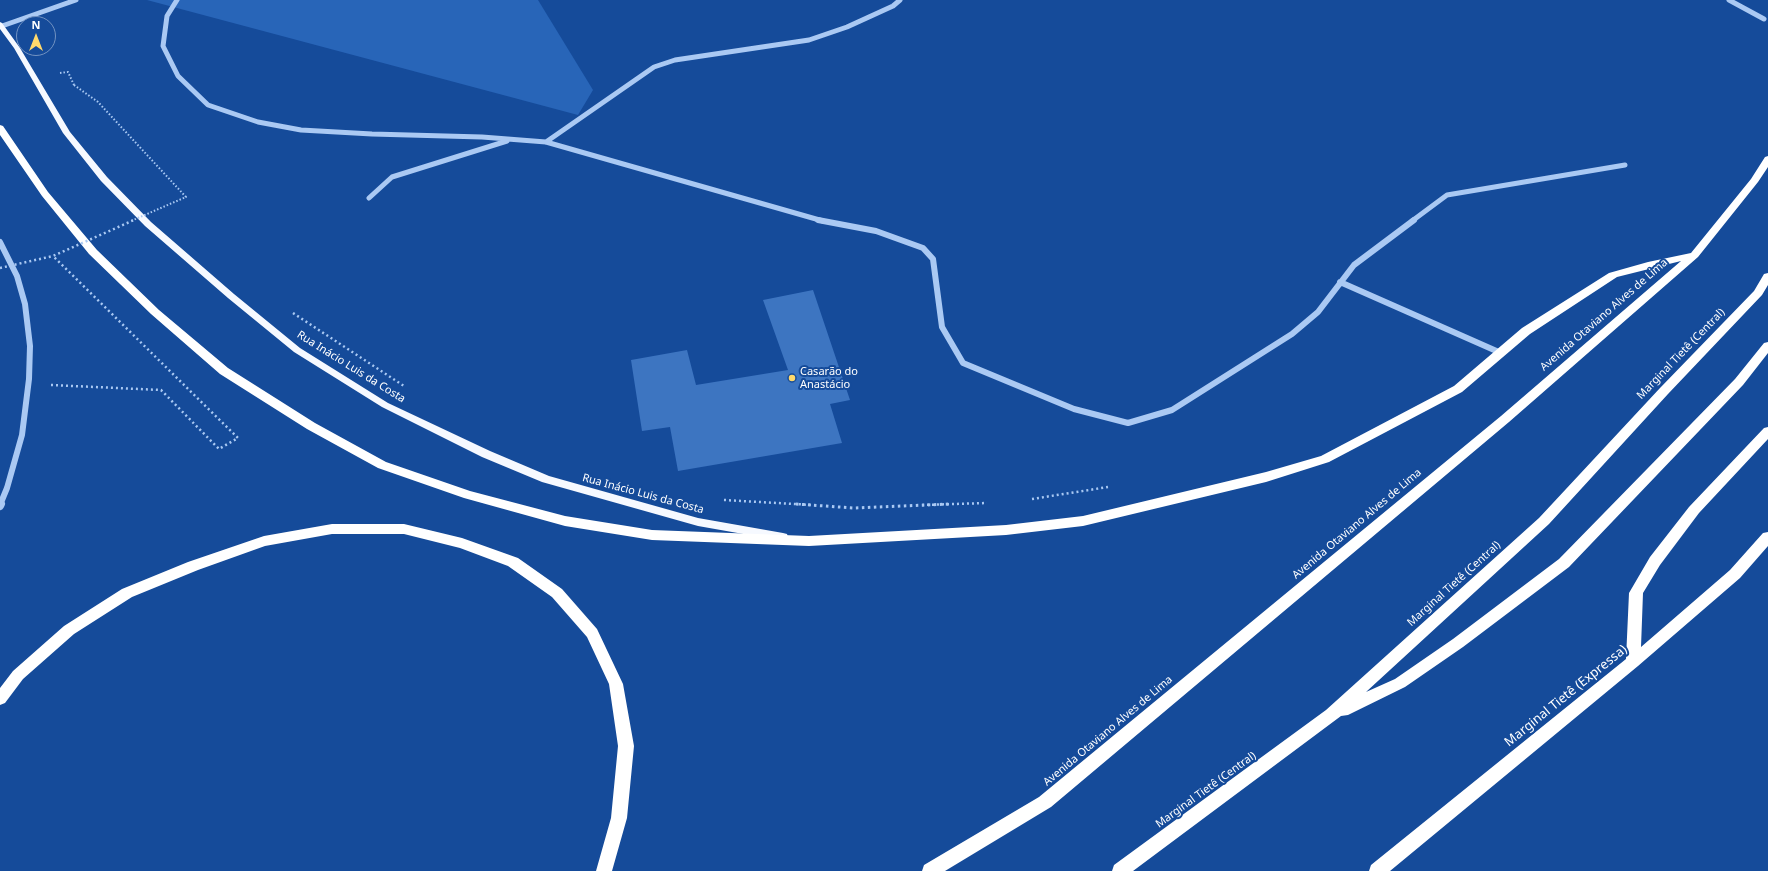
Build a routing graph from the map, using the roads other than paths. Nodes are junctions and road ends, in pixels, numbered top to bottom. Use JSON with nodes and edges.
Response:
{"nodes":[{"id":1,"x":76,"y":0,"type":"edge"},
{"id":2,"x":177,"y":0,"type":"edge"},
{"id":3,"x":900,"y":0,"type":"edge"},
{"id":4,"x":1729,"y":0,"type":"edge"},
{"id":5,"x":1764,"y":19,"type":"dead end"},
{"id":6,"x":1,"y":25,"type":"edge"},
{"id":7,"x":0,"y":128,"type":"edge"},
{"id":8,"x":510,"y":140,"type":"junction"},
{"id":9,"x":546,"y":142,"type":"junction"},
{"id":10,"x":1768,"y":159,"type":"edge"},
{"id":11,"x":1625,"y":165,"type":"dead end"},
{"id":12,"x":368,"y":198,"type":"dead end"},
{"id":13,"x":0,"y":242,"type":"edge"},
{"id":14,"x":1694,"y":255,"type":"junction"},
{"id":15,"x":1768,"y":276,"type":"edge"},
{"id":16,"x":1340,"y":282,"type":"junction"},
{"id":17,"x":1768,"y":346,"type":"edge"},
{"id":18,"x":1501,"y":353,"type":"junction"},
{"id":19,"x":1768,"y":431,"type":"edge"},
{"id":20,"x":0,"y":506,"type":"edge"},
{"id":21,"x":1768,"y":537,"type":"edge"},
{"id":22,"x":809,"y":541,"type":"junction"},
{"id":23,"x":1633,"y":662,"type":"junction"},
{"id":24,"x":0,"y":699,"type":"edge"},
{"id":25,"x":1331,"y":715,"type":"junction"},
{"id":26,"x":604,"y":871,"type":"edge"},
{"id":27,"x":930,"y":871,"type":"edge"},
{"id":28,"x":1120,"y":871,"type":"edge"},
{"id":29,"x":1376,"y":871,"type":"edge"}],
"edges":[{"from":1,"to":6,"type":"street","name":"Rua Inácio Luis da Costa"},
{"from":2,"to":8,"type":"street"},
{"from":3,"to":9,"type":"street"},
{"from":4,"to":5,"type":"street"},
{"from":6,"to":22,"type":"main road","name":"Rua Inácio Luis da Costa"},
{"from":7,"to":22,"type":"highway"},
{"from":8,"to":9,"type":"street"},
{"from":8,"to":12,"type":"street"},
{"from":9,"to":16,"type":"street"},
{"from":10,"to":14,"type":"highway","name":"Avenida Otaviano Alves de Lima"},
{"from":11,"to":16,"type":"street"},
{"from":13,"to":20,"type":"street"},
{"from":14,"to":18,"type":"highway"},
{"from":14,"to":27,"type":"highway","name":"Avenida Otaviano Alves de Lima"},
{"from":15,"to":25,"type":"highway","name":"Marginal Tietê (Central)"},
{"from":16,"to":18,"type":"street"},
{"from":17,"to":25,"type":"highway"},
{"from":18,"to":22,"type":"highway"},
{"from":19,"to":23,"type":"highway"},
{"from":21,"to":23,"type":"highway","name":"Marginal Tietê (Expressa)"},
{"from":23,"to":29,"type":"highway","name":"Marginal Tietê (Expressa)"},
{"from":24,"to":26,"type":"highway"},
{"from":25,"to":28,"type":"highway","name":"Marginal Tietê (Central)"}]}
